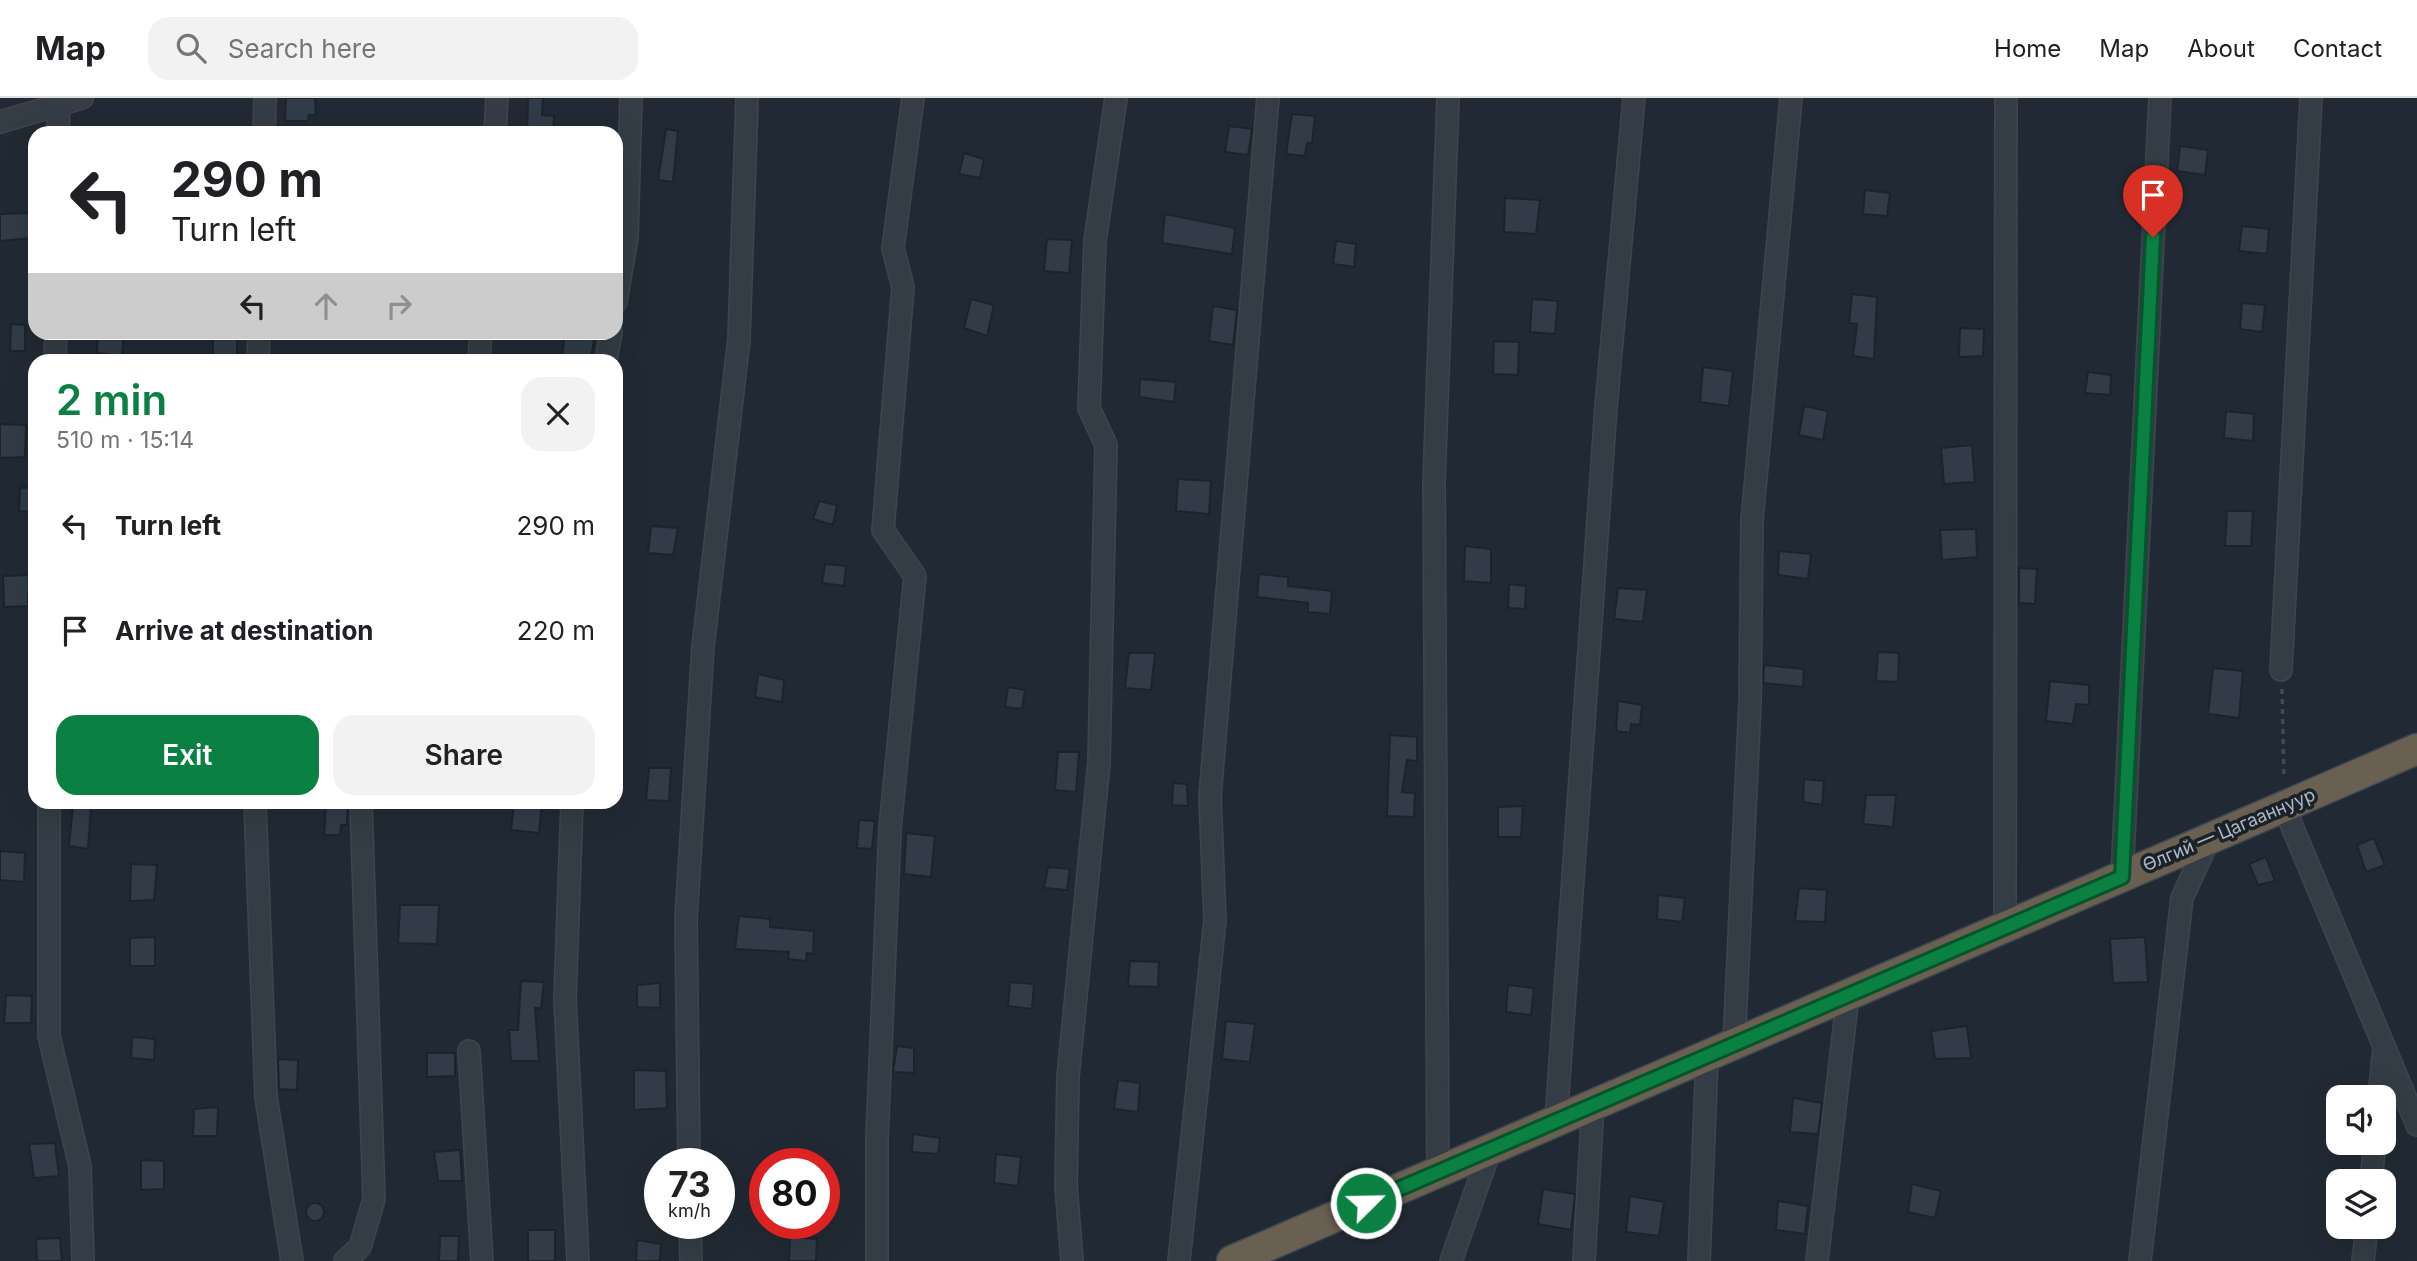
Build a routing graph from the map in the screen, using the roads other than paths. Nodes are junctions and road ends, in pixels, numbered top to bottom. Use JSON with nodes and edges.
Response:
{"nodes":[{"id":1,"x":82,"y":98,"type":"edge"},
{"id":2,"x":265,"y":98,"type":"edge"},
{"id":3,"x":497,"y":98,"type":"edge"},
{"id":4,"x":631,"y":98,"type":"edge"},
{"id":5,"x":747,"y":98,"type":"edge"},
{"id":6,"x":913,"y":98,"type":"edge"},
{"id":7,"x":1116,"y":98,"type":"edge"},
{"id":8,"x":1268,"y":98,"type":"edge"},
{"id":9,"x":1448,"y":98,"type":"edge"},
{"id":10,"x":1634,"y":98,"type":"edge"},
{"id":11,"x":1791,"y":98,"type":"edge"},
{"id":12,"x":2006,"y":98,"type":"edge"},
{"id":13,"x":2160,"y":98,"type":"edge"},
{"id":14,"x":2311,"y":98,"type":"edge"},
{"id":15,"x":59,"y":104,"type":"junction"},
{"id":16,"x":0,"y":122,"type":"edge"},
{"id":17,"x":58,"y":126,"type":"edge"},
{"id":18,"x":264,"y":126,"type":"edge"},
{"id":19,"x":495,"y":126,"type":"edge"},
{"id":20,"x":623,"y":261,"type":"edge"},
{"id":21,"x":2281,"y":670,"type":"road end"},
{"id":22,"x":2417,"y":749,"type":"edge"},
{"id":23,"x":2284,"y":807,"type":"junction"},
{"id":24,"x":50,"y":809,"type":"edge"},
{"id":25,"x":255,"y":809,"type":"edge"},
{"id":26,"x":360,"y":809,"type":"edge"},
{"id":27,"x":572,"y":809,"type":"edge"},
{"id":28,"x":2209,"y":839,"type":"junction"},
{"id":29,"x":2122,"y":877,"type":"junction"},
{"id":30,"x":2005,"y":928,"type":"junction"},
{"id":31,"x":1848,"y":995,"type":"junction"},
{"id":32,"x":2384,"y":1046,"type":"junction"},
{"id":33,"x":1721,"y":1050,"type":"junction"},
{"id":34,"x":469,"y":1051,"type":"dead end"},
{"id":35,"x":2380,"y":1085,"type":"edge"},
{"id":36,"x":1593,"y":1105,"type":"junction"},
{"id":37,"x":1556,"y":1121,"type":"junction"},
{"id":38,"x":2417,"y":1125,"type":"edge"},
{"id":39,"x":689,"y":1148,"type":"edge"},
{"id":40,"x":1490,"y":1150,"type":"junction"},
{"id":41,"x":1438,"y":1172,"type":"junction"},
{"id":42,"x":690,"y":1239,"type":"edge"},
{"id":43,"x":2366,"y":1239,"type":"edge"},
{"id":44,"x":1269,"y":1253,"type":"edge"},
{"id":45,"x":83,"y":1261,"type":"edge"},
{"id":46,"x":292,"y":1261,"type":"edge"},
{"id":47,"x":345,"y":1261,"type":"edge"},
{"id":48,"x":482,"y":1261,"type":"edge"},
{"id":49,"x":578,"y":1261,"type":"edge"},
{"id":50,"x":691,"y":1261,"type":"edge"},
{"id":51,"x":877,"y":1261,"type":"edge"},
{"id":52,"x":1072,"y":1261,"type":"edge"},
{"id":53,"x":1179,"y":1261,"type":"edge"},
{"id":54,"x":1232,"y":1261,"type":"edge"},
{"id":55,"x":1451,"y":1261,"type":"edge"},
{"id":56,"x":1584,"y":1261,"type":"edge"},
{"id":57,"x":1699,"y":1261,"type":"edge"},
{"id":58,"x":1816,"y":1261,"type":"edge"},
{"id":59,"x":2140,"y":1261,"type":"edge"},
{"id":60,"x":2363,"y":1261,"type":"edge"}],
"edges":[{"from":1,"to":15,"type":"street"},
{"from":2,"to":18,"type":"street"},
{"from":3,"to":19,"type":"street"},
{"from":4,"to":20,"type":"street"},
{"from":5,"to":39,"type":"street"},
{"from":6,"to":51,"type":"street"},
{"from":7,"to":52,"type":"street"},
{"from":8,"to":53,"type":"street"},
{"from":9,"to":41,"type":"street"},
{"from":10,"to":37,"type":"street"},
{"from":11,"to":33,"type":"street"},
{"from":12,"to":30,"type":"street"},
{"from":13,"to":29,"type":"street"},
{"from":14,"to":21,"type":"street"},
{"from":15,"to":16,"type":"street"},
{"from":15,"to":17,"type":"street"},
{"from":22,"to":23,"type":"highway","name":"Өлгий — Цагааннуур"},
{"from":23,"to":28,"type":"highway","name":"Өлгий — Цагааннуур"},
{"from":23,"to":32,"type":"street"},
{"from":24,"to":45,"type":"street"},
{"from":25,"to":46,"type":"street"},
{"from":26,"to":47,"type":"street"},
{"from":27,"to":49,"type":"street"},
{"from":28,"to":29,"type":"highway","name":"Өлгий — Цагааннуур"},
{"from":28,"to":59,"type":"street"},
{"from":29,"to":30,"type":"highway","name":"Өлгий — Цагааннуур"},
{"from":30,"to":31,"type":"highway","name":"Өлгий — Цагааннуур"},
{"from":31,"to":33,"type":"highway","name":"Өлгий — Цагааннуур"},
{"from":31,"to":58,"type":"street"},
{"from":32,"to":35,"type":"street"},
{"from":32,"to":38,"type":"street"},
{"from":33,"to":36,"type":"highway","name":"Өлгий — Цагааннуур"},
{"from":33,"to":57,"type":"street"},
{"from":34,"to":48,"type":"street"},
{"from":36,"to":37,"type":"highway","name":"Өлгий — Цагааннуур"},
{"from":36,"to":56,"type":"street"},
{"from":37,"to":40,"type":"highway","name":"Өлгий — Цагааннуур"},
{"from":40,"to":41,"type":"highway","name":"Өлгий — Цагааннуур"},
{"from":40,"to":55,"type":"street"},
{"from":41,"to":44,"type":"highway","name":"Өлгий — Цагааннуур"},
{"from":42,"to":50,"type":"street"},
{"from":43,"to":60,"type":"street"},
{"from":44,"to":54,"type":"highway","name":"Өлгий — Цагааннуур"}]}
